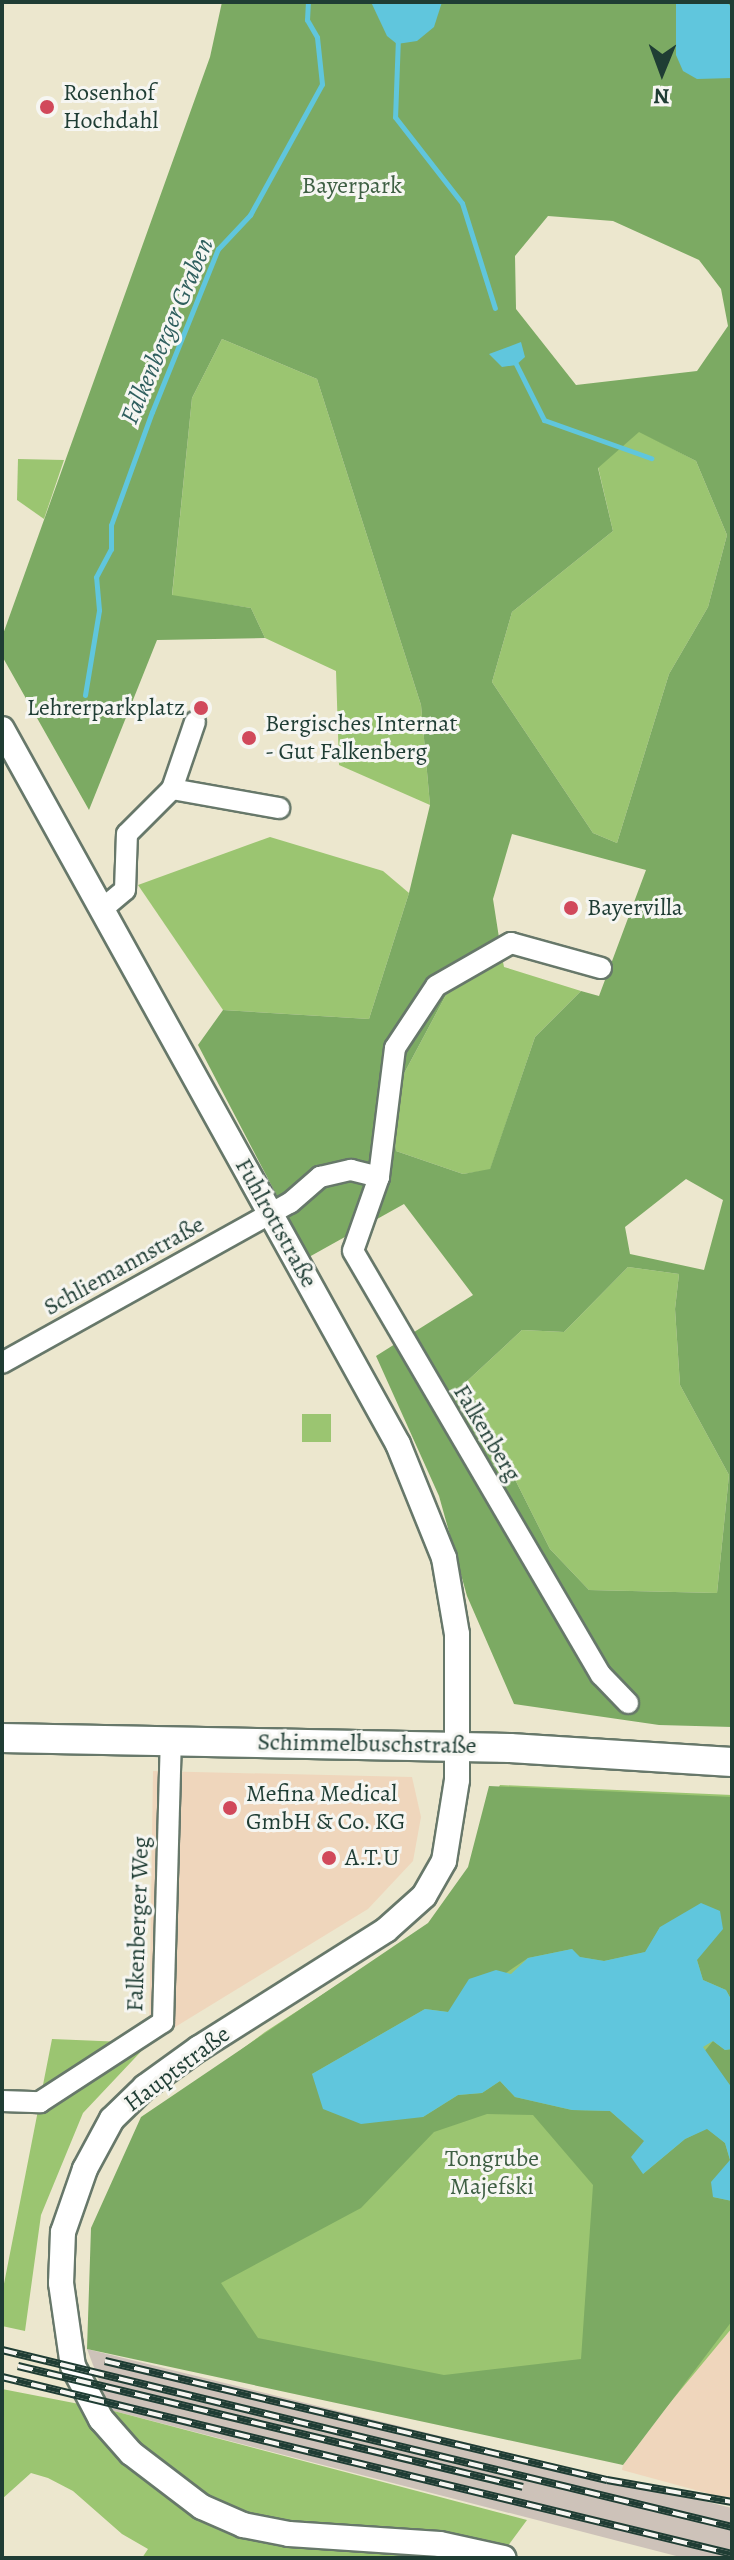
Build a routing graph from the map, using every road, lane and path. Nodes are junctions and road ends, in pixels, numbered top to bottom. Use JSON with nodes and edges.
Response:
{"nodes":[{"id":1,"x":195,"y":722,"type":"dead end"},
{"id":2,"x":2,"y":729,"type":"edge"},
{"id":3,"x":172,"y":789,"type":"junction"},
{"id":4,"x":279,"y":808,"type":"dead end"},
{"id":5,"x":101,"y":910,"type":"junction"},
{"id":6,"x":601,"y":968,"type":"dead end"},
{"id":7,"x":379,"y":1177,"type":"junction"},
{"id":8,"x":271,"y":1214,"type":"junction"},
{"id":9,"x":2,"y":1363,"type":"edge"},
{"id":10,"x":628,"y":1703,"type":"dead end"},
{"id":11,"x":2,"y":1738,"type":"edge"},
{"id":12,"x":171,"y":1740,"type":"junction"},
{"id":13,"x":458,"y":1746,"type":"junction"},
{"id":14,"x":732,"y":1762,"type":"edge"},
{"id":15,"x":2,"y":2101,"type":"edge"},
{"id":16,"x":503,"y":2558,"type":"edge"}],
"edges":[{"from":1,"to":3,"type":"street"},
{"from":2,"to":5,"type":"street","name":"Fuhlrottstraße"},
{"from":3,"to":4,"type":"street"},
{"from":3,"to":5,"type":"street"},
{"from":5,"to":8,"type":"street","name":"Fuhlrottstraße"},
{"from":6,"to":7,"type":"street","name":"Falkenberg"},
{"from":7,"to":8,"type":"street"},
{"from":7,"to":10,"type":"street","name":"Falkenberg"},
{"from":8,"to":9,"type":"street","name":"Schliemannstraße"},
{"from":8,"to":13,"type":"street","name":"Fuhlrottstraße"},
{"from":11,"to":12,"type":"main road","name":"Schimmelbuschstraße"},
{"from":12,"to":13,"type":"main road","name":"Schimmelbuschstraße"},
{"from":12,"to":15,"type":"street","name":"Falkenberger Weg"},
{"from":13,"to":14,"type":"main road","name":"Schimmelbuschstraße"},
{"from":13,"to":16,"type":"street","name":"Hauptstraße"}]}
